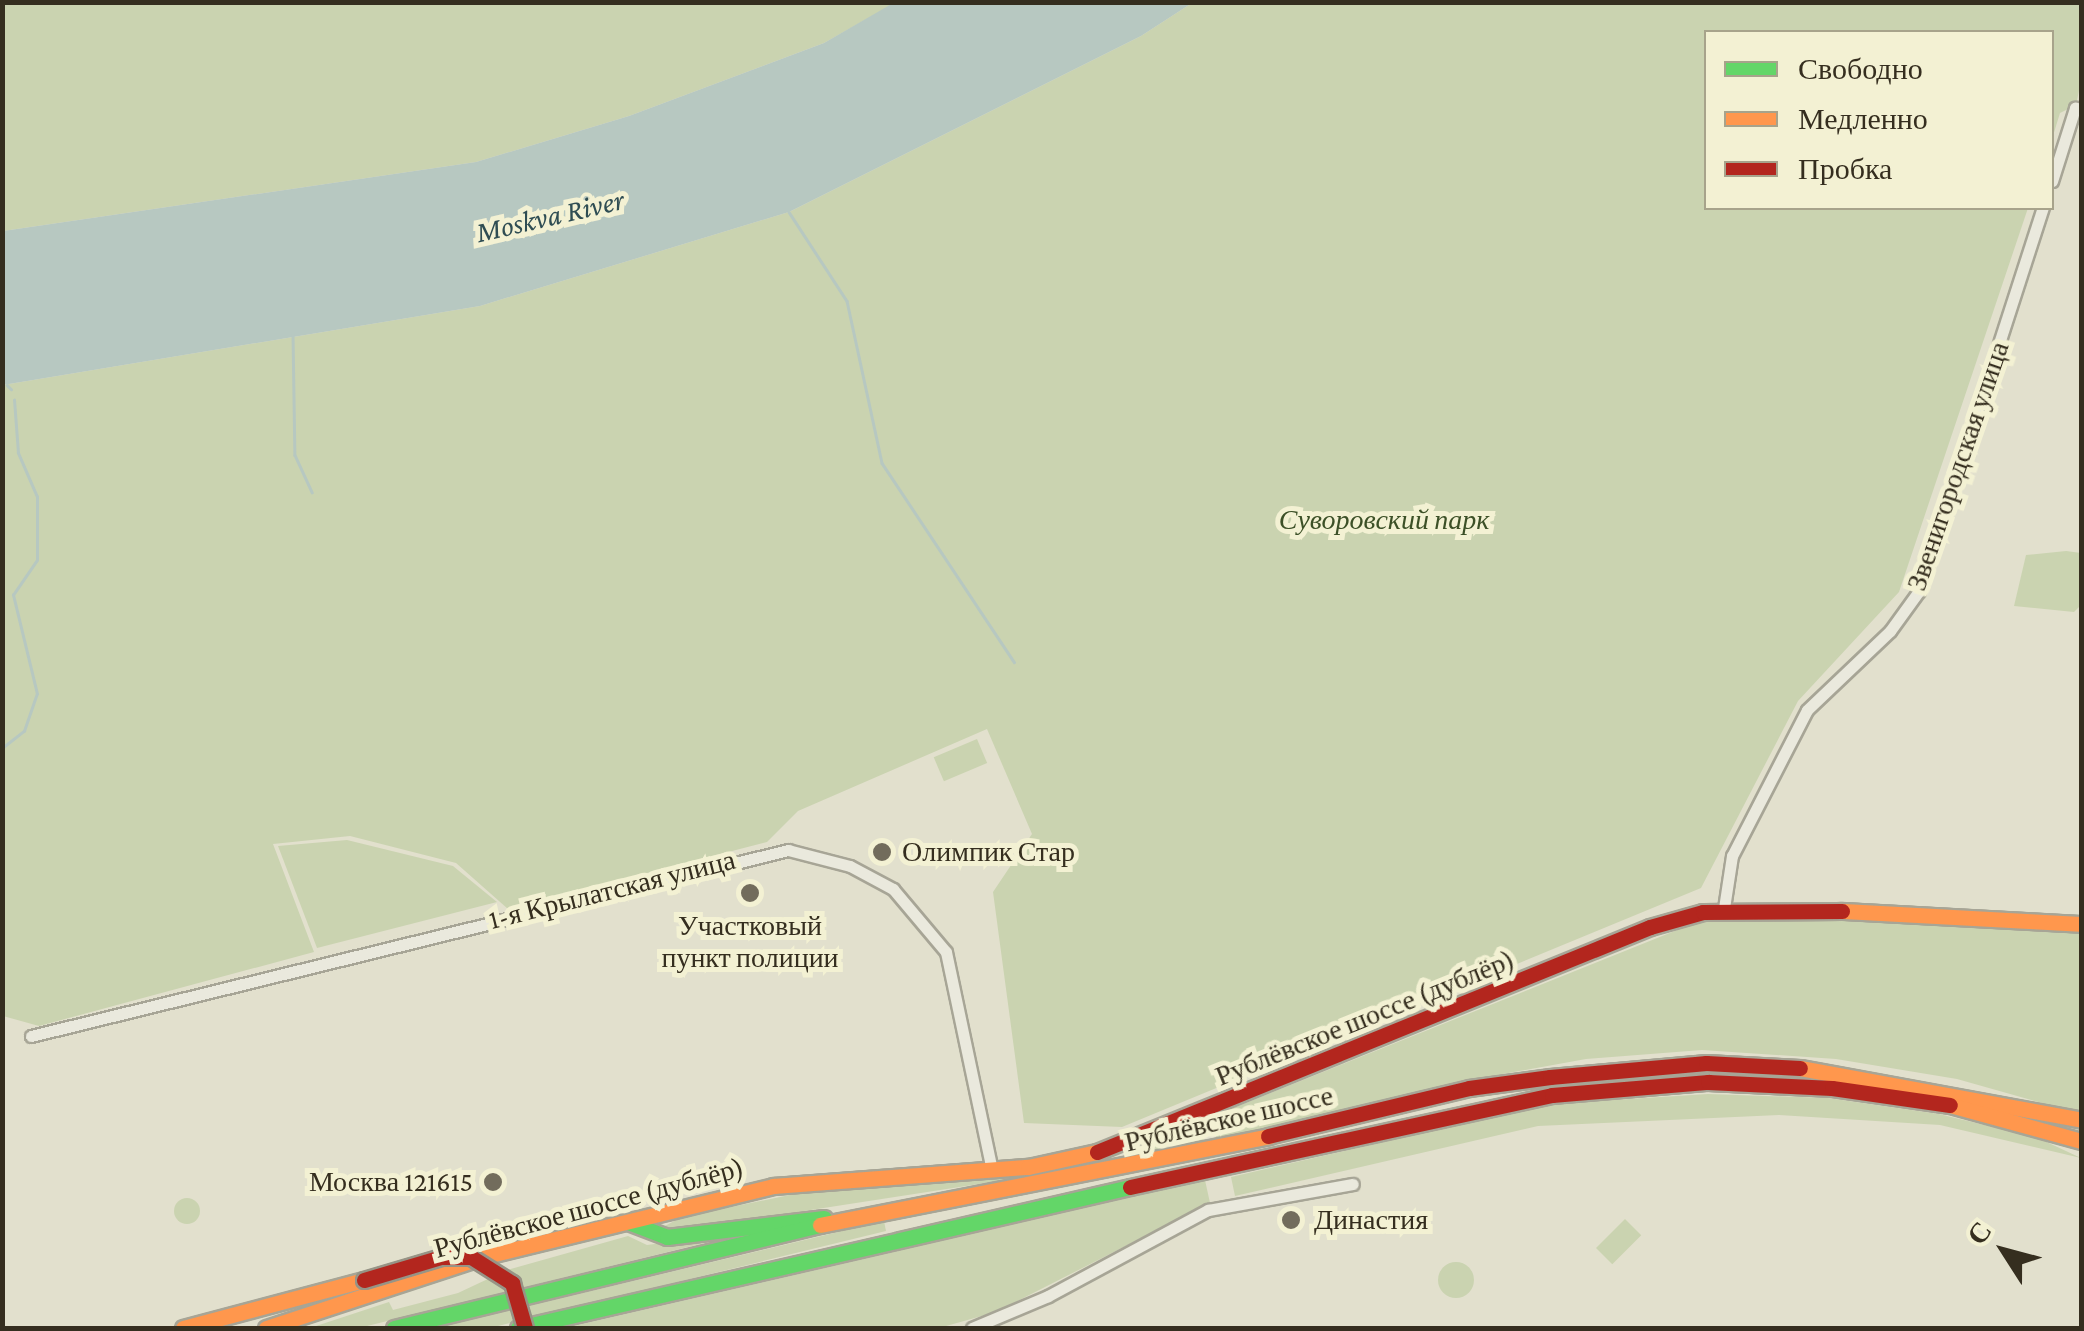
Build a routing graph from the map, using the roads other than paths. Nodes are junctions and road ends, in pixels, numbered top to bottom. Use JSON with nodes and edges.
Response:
{"nodes":[{"id":1,"x":2078,"y":109,"type":"edge"},
{"id":2,"x":2054,"y":175,"type":"edge"},
{"id":3,"x":2042,"y":210,"type":"edge"},
{"id":4,"x":1724,"y":908,"type":"junction"},
{"id":5,"x":2082,"y":924,"type":"edge"},
{"id":6,"x":31,"y":1036,"type":"dead end"},
{"id":7,"x":2082,"y":1120,"type":"edge"},
{"id":8,"x":2082,"y":1141,"type":"edge"},
{"id":9,"x":992,"y":1170,"type":"junction"},
{"id":10,"x":1353,"y":1184,"type":"dead end"},
{"id":11,"x":858,"y":1216,"type":"junction"},
{"id":12,"x":628,"y":1222,"type":"junction"},
{"id":13,"x":544,"y":1326,"type":"edge"},
{"id":14,"x":183,"y":1328,"type":"edge"},
{"id":15,"x":266,"y":1328,"type":"edge"},
{"id":16,"x":394,"y":1328,"type":"edge"},
{"id":17,"x":518,"y":1328,"type":"edge"},
{"id":18,"x":526,"y":1328,"type":"edge"},
{"id":19,"x":972,"y":1328,"type":"edge"}],
"edges":[{"from":1,"to":2,"type":"street"},
{"from":3,"to":4,"type":"street","name":"Звенигородская улица"},
{"from":4,"to":5,"type":"main road","name":"Рублёвское шоссе (дублёр)"},
{"from":4,"to":9,"type":"main road","name":"Рублёвское шоссе (дублёр)"},
{"from":6,"to":9,"type":"street","name":"1-я Крылатская улица"},
{"from":7,"to":11,"type":"main road","name":"Рублёвское шоссе"},
{"from":8,"to":13,"type":"main road","name":"Рублёвское шоссе"},
{"from":9,"to":12,"type":"main road","name":"Рублёвское шоссе (дублёр)"},
{"from":10,"to":19,"type":"street"},
{"from":11,"to":12,"type":"main road"},
{"from":11,"to":16,"type":"main road","name":"Рублёвское шоссе"},
{"from":12,"to":15,"type":"main road","name":"Рублёвское шоссе (дублёр)"},
{"from":13,"to":17,"type":"main road","name":"Рублёвское шоссе"},
{"from":14,"to":18,"type":"main road","bridge":true}]}
